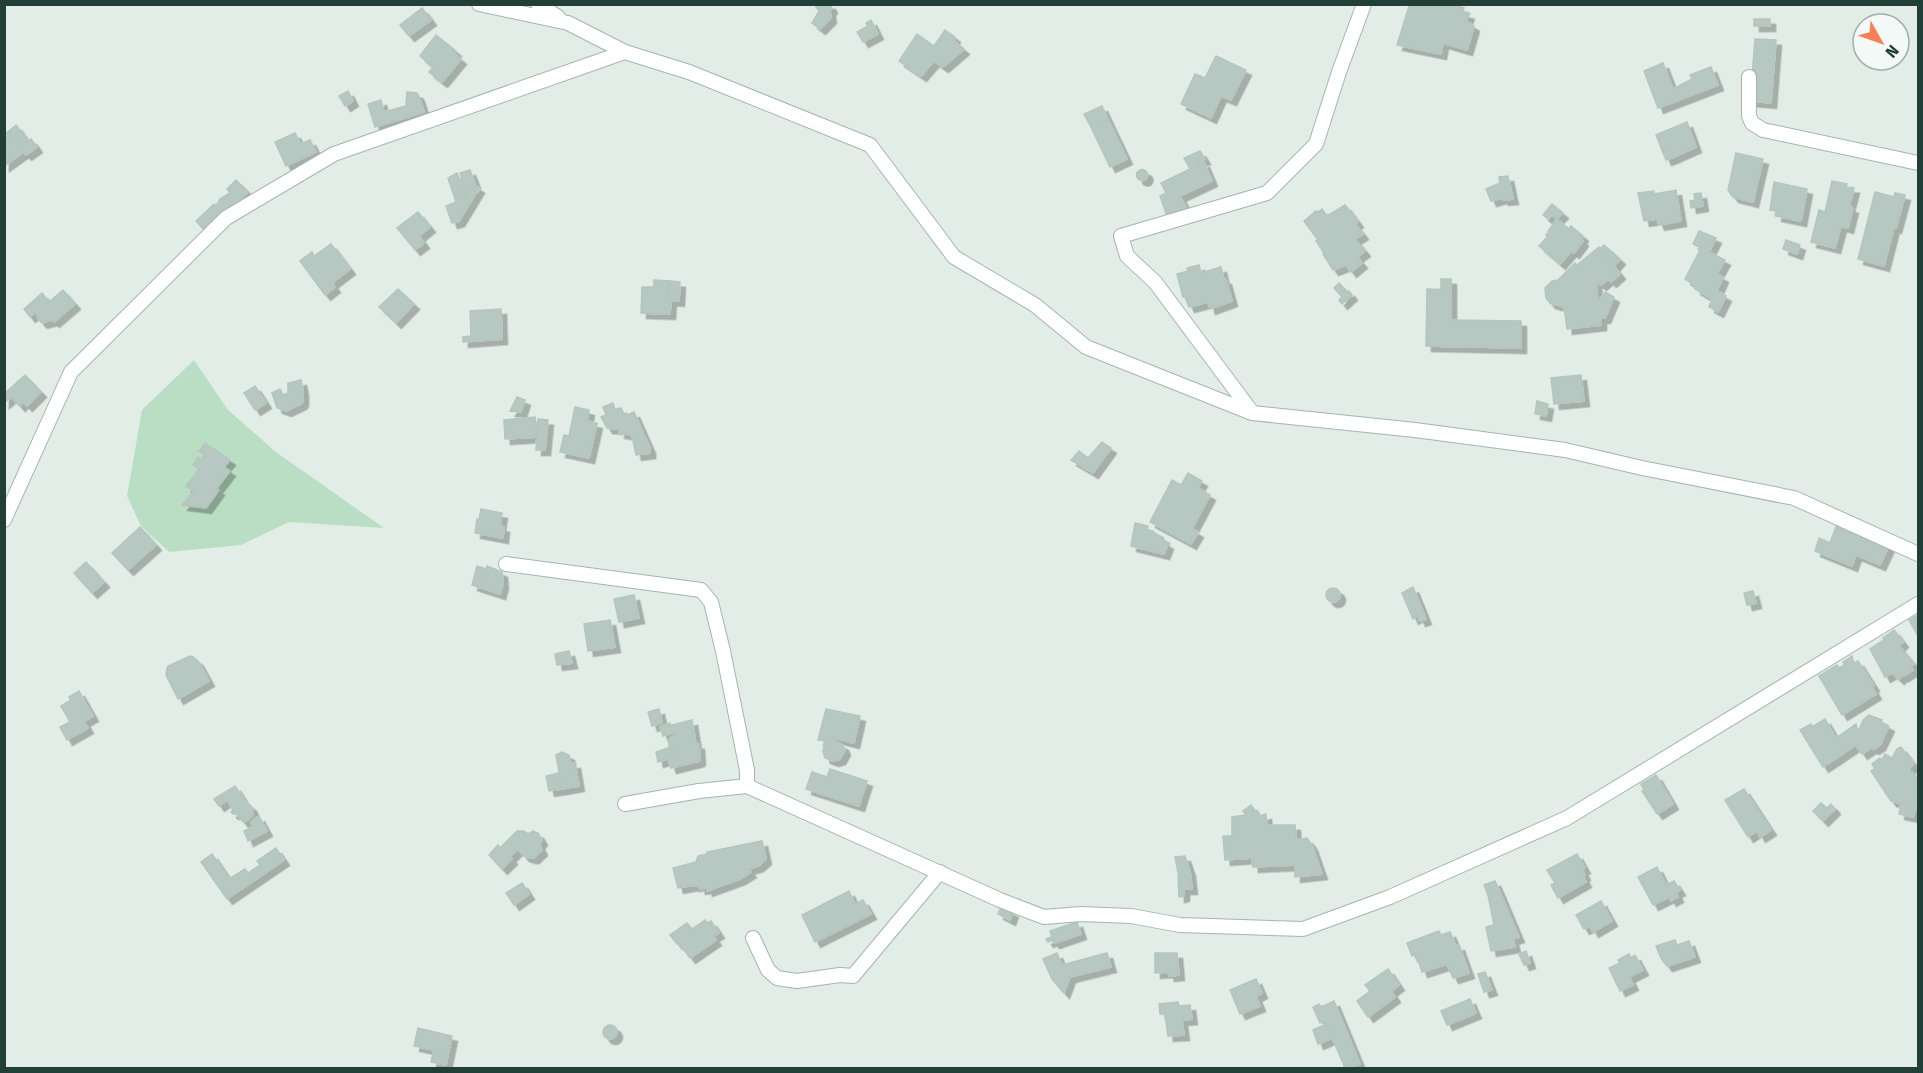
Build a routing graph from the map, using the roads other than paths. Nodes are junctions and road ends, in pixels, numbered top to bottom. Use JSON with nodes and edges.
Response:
{"nodes":[{"id":1,"x":479,"y":4,"type":"edge"},
{"id":2,"x":538,"y":4,"type":"edge"},
{"id":3,"x":1364,"y":4,"type":"edge"},
{"id":4,"x":568,"y":23,"type":"junction"},
{"id":5,"x":625,"y":52,"type":"junction"},
{"id":6,"x":1749,"y":76,"type":"dead end"},
{"id":7,"x":1918,"y":163,"type":"edge"},
{"id":8,"x":1252,"y":413,"type":"junction"},
{"id":9,"x":4,"y":520,"type":"edge"},
{"id":10,"x":1918,"y":554,"type":"edge"},
{"id":11,"x":506,"y":564,"type":"dead end"},
{"id":12,"x":1918,"y":604,"type":"edge"},
{"id":13,"x":747,"y":786,"type":"junction"},
{"id":14,"x":625,"y":804,"type":"dead end"},
{"id":15,"x":940,"y":872,"type":"junction"},
{"id":16,"x":753,"y":938,"type":"dead end"}],
"edges":[{"from":1,"to":4,"type":"street"},
{"from":2,"to":4,"type":"street"},
{"from":3,"to":8,"type":"street"},
{"from":4,"to":5,"type":"street"},
{"from":5,"to":8,"type":"street"},
{"from":5,"to":9,"type":"street"},
{"from":6,"to":7,"type":"street"},
{"from":8,"to":10,"type":"street"},
{"from":11,"to":13,"type":"street"},
{"from":12,"to":15,"type":"street"},
{"from":13,"to":14,"type":"street"},
{"from":13,"to":15,"type":"street"},
{"from":15,"to":16,"type":"street"}]}
